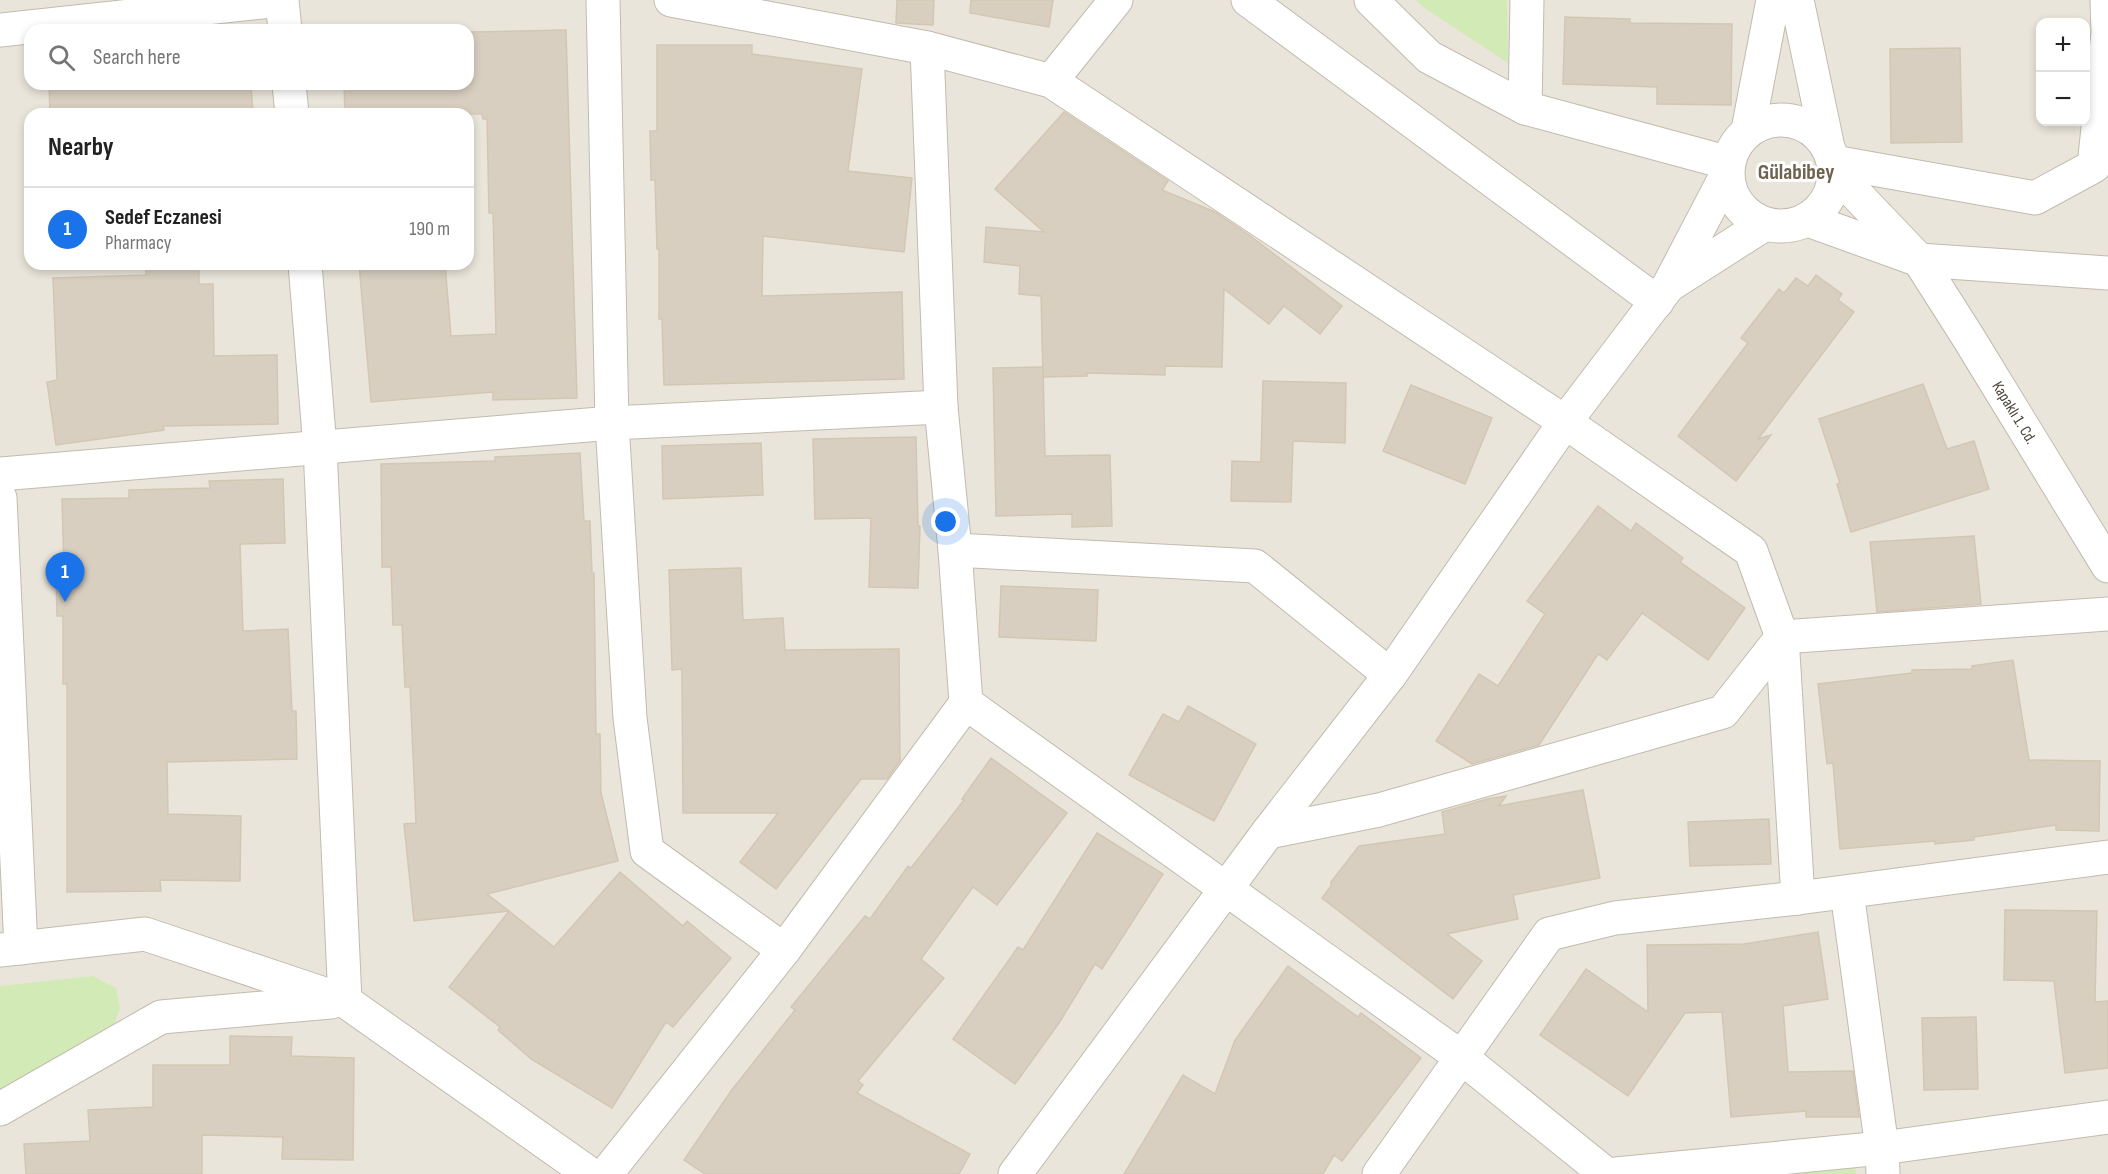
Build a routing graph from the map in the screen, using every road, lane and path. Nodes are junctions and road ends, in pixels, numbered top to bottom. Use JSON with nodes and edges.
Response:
{"nodes":[{"id":1,"x":281,"y":0,"type":"edge"},
{"id":2,"x":603,"y":0,"type":"edge"},
{"id":3,"x":671,"y":0,"type":"edge"},
{"id":4,"x":1116,"y":0,"type":"edge"},
{"id":5,"x":1248,"y":0,"type":"edge"},
{"id":6,"x":1371,"y":0,"type":"edge"},
{"id":7,"x":1527,"y":0,"type":"edge"},
{"id":8,"x":1773,"y":0,"type":"edge"},
{"id":9,"x":1797,"y":0,"type":"edge"},
{"id":10,"x":2107,"y":0,"type":"edge"},
{"id":11,"x":56,"y":24,"type":"edge"},
{"id":12,"x":284,"y":24,"type":"edge"},
{"id":13,"x":24,"y":27,"type":"edge"},
{"id":14,"x":0,"y":30,"type":"edge"},
{"id":15,"x":2108,"y":33,"type":"edge"},
{"id":16,"x":927,"y":48,"type":"junction"},
{"id":17,"x":1051,"y":81,"type":"junction"},
{"id":18,"x":290,"y":90,"type":"edge"},
{"id":19,"x":291,"y":108,"type":"edge"},
{"id":20,"x":1525,"y":108,"type":"junction"},
{"id":21,"x":1748,"y":130,"type":"junction"},
{"id":22,"x":1832,"y":158,"type":"junction"},
{"id":23,"x":1728,"y":168,"type":"junction"},
{"id":24,"x":1808,"y":220,"type":"junction"},
{"id":25,"x":1765,"y":224,"type":"junction"},
{"id":26,"x":1919,"y":260,"type":"junction"},
{"id":27,"x":305,"y":270,"type":"edge"},
{"id":28,"x":2108,"y":273,"type":"edge"},
{"id":29,"x":1663,"y":293,"type":"junction"},
{"id":30,"x":941,"y":406,"type":"junction"},
{"id":31,"x":1565,"y":422,"type":"junction"},
{"id":32,"x":612,"y":423,"type":"junction"},
{"id":33,"x":320,"y":447,"type":"junction"},
{"id":34,"x":0,"y":474,"type":"edge"},
{"id":35,"x":0,"y":498,"type":"edge"},
{"id":36,"x":955,"y":550,"type":"junction"},
{"id":37,"x":2108,"y":566,"type":"edge"},
{"id":38,"x":2108,"y":614,"type":"edge"},
{"id":39,"x":1782,"y":637,"type":"junction"},
{"id":40,"x":1390,"y":675,"type":"junction"},
{"id":41,"x":966,"y":703,"type":"junction"},
{"id":42,"x":1269,"y":832,"type":"junction"},
{"id":43,"x":2108,"y":857,"type":"edge"},
{"id":44,"x":1227,"y":889,"type":"junction"},
{"id":45,"x":1847,"y":892,"type":"junction"},
{"id":46,"x":1798,"y":898,"type":"junction"},
{"id":47,"x":11,"y":949,"type":"edge"},
{"id":48,"x":784,"y":950,"type":"junction"},
{"id":49,"x":345,"y":1001,"type":"junction"},
{"id":50,"x":1461,"y":1057,"type":"junction"},
{"id":51,"x":0,"y":1108,"type":"edge"},
{"id":52,"x":2108,"y":1117,"type":"edge"},
{"id":53,"x":1883,"y":1161,"type":"edge"},
{"id":54,"x":590,"y":1174,"type":"edge"},
{"id":55,"x":606,"y":1174,"type":"edge"},
{"id":56,"x":1016,"y":1174,"type":"edge"},
{"id":57,"x":1379,"y":1174,"type":"edge"},
{"id":58,"x":1606,"y":1174,"type":"edge"},
{"id":59,"x":1616,"y":1174,"type":"edge"}],
"edges":[{"from":1,"to":11,"type":"street"},
{"from":1,"to":12,"type":"street"},
{"from":2,"to":32,"type":"street"},
{"from":3,"to":16,"type":"street"},
{"from":4,"to":17,"type":"street"},
{"from":5,"to":29,"type":"street"},
{"from":6,"to":20,"type":"street"},
{"from":7,"to":20,"type":"street"},
{"from":8,"to":21,"type":"street"},
{"from":9,"to":22,"type":"street"},
{"from":10,"to":15,"type":"street"},
{"from":13,"to":14,"type":"street"},
{"from":15,"to":22,"type":"street"},
{"from":16,"to":17,"type":"street"},
{"from":16,"to":30,"type":"street"},
{"from":17,"to":31,"type":"street"},
{"from":18,"to":19,"type":"street"},
{"from":20,"to":23,"type":"street"},
{"from":21,"to":22,"type":"street"},
{"from":21,"to":23,"type":"street"},
{"from":22,"to":24,"type":"street"},
{"from":22,"to":26,"type":"street","name":"Kapaklı 1. Cd."},
{"from":23,"to":25,"type":"street"},
{"from":23,"to":29,"type":"street"},
{"from":24,"to":25,"type":"street"},
{"from":24,"to":26,"type":"street"},
{"from":25,"to":29,"type":"street"},
{"from":26,"to":28,"type":"street"},
{"from":26,"to":37,"type":"street","name":"Kapaklı 1. Cd."},
{"from":27,"to":33,"type":"street"},
{"from":29,"to":31,"type":"street"},
{"from":30,"to":32,"type":"street"},
{"from":30,"to":36,"type":"street"},
{"from":31,"to":39,"type":"street"},
{"from":31,"to":40,"type":"street"},
{"from":32,"to":33,"type":"street"},
{"from":32,"to":48,"type":"street"},
{"from":33,"to":34,"type":"street"},
{"from":33,"to":49,"type":"street"},
{"from":35,"to":47,"type":"street"},
{"from":36,"to":40,"type":"street"},
{"from":36,"to":41,"type":"street"},
{"from":38,"to":39,"type":"street"},
{"from":39,"to":42,"type":"street"},
{"from":39,"to":46,"type":"street"},
{"from":40,"to":42,"type":"street"},
{"from":41,"to":44,"type":"street"},
{"from":41,"to":48,"type":"street"},
{"from":42,"to":44,"type":"street"},
{"from":43,"to":45,"type":"street"},
{"from":44,"to":50,"type":"street"},
{"from":44,"to":56,"type":"street"},
{"from":45,"to":46,"type":"street"},
{"from":45,"to":53,"type":"street"},
{"from":46,"to":50,"type":"street"},
{"from":47,"to":49,"type":"street"},
{"from":48,"to":55,"type":"street"},
{"from":49,"to":51,"type":"street"},
{"from":49,"to":54,"type":"street"},
{"from":50,"to":57,"type":"street"},
{"from":50,"to":58,"type":"street"},
{"from":52,"to":53,"type":"street"},
{"from":53,"to":59,"type":"street"}]}
